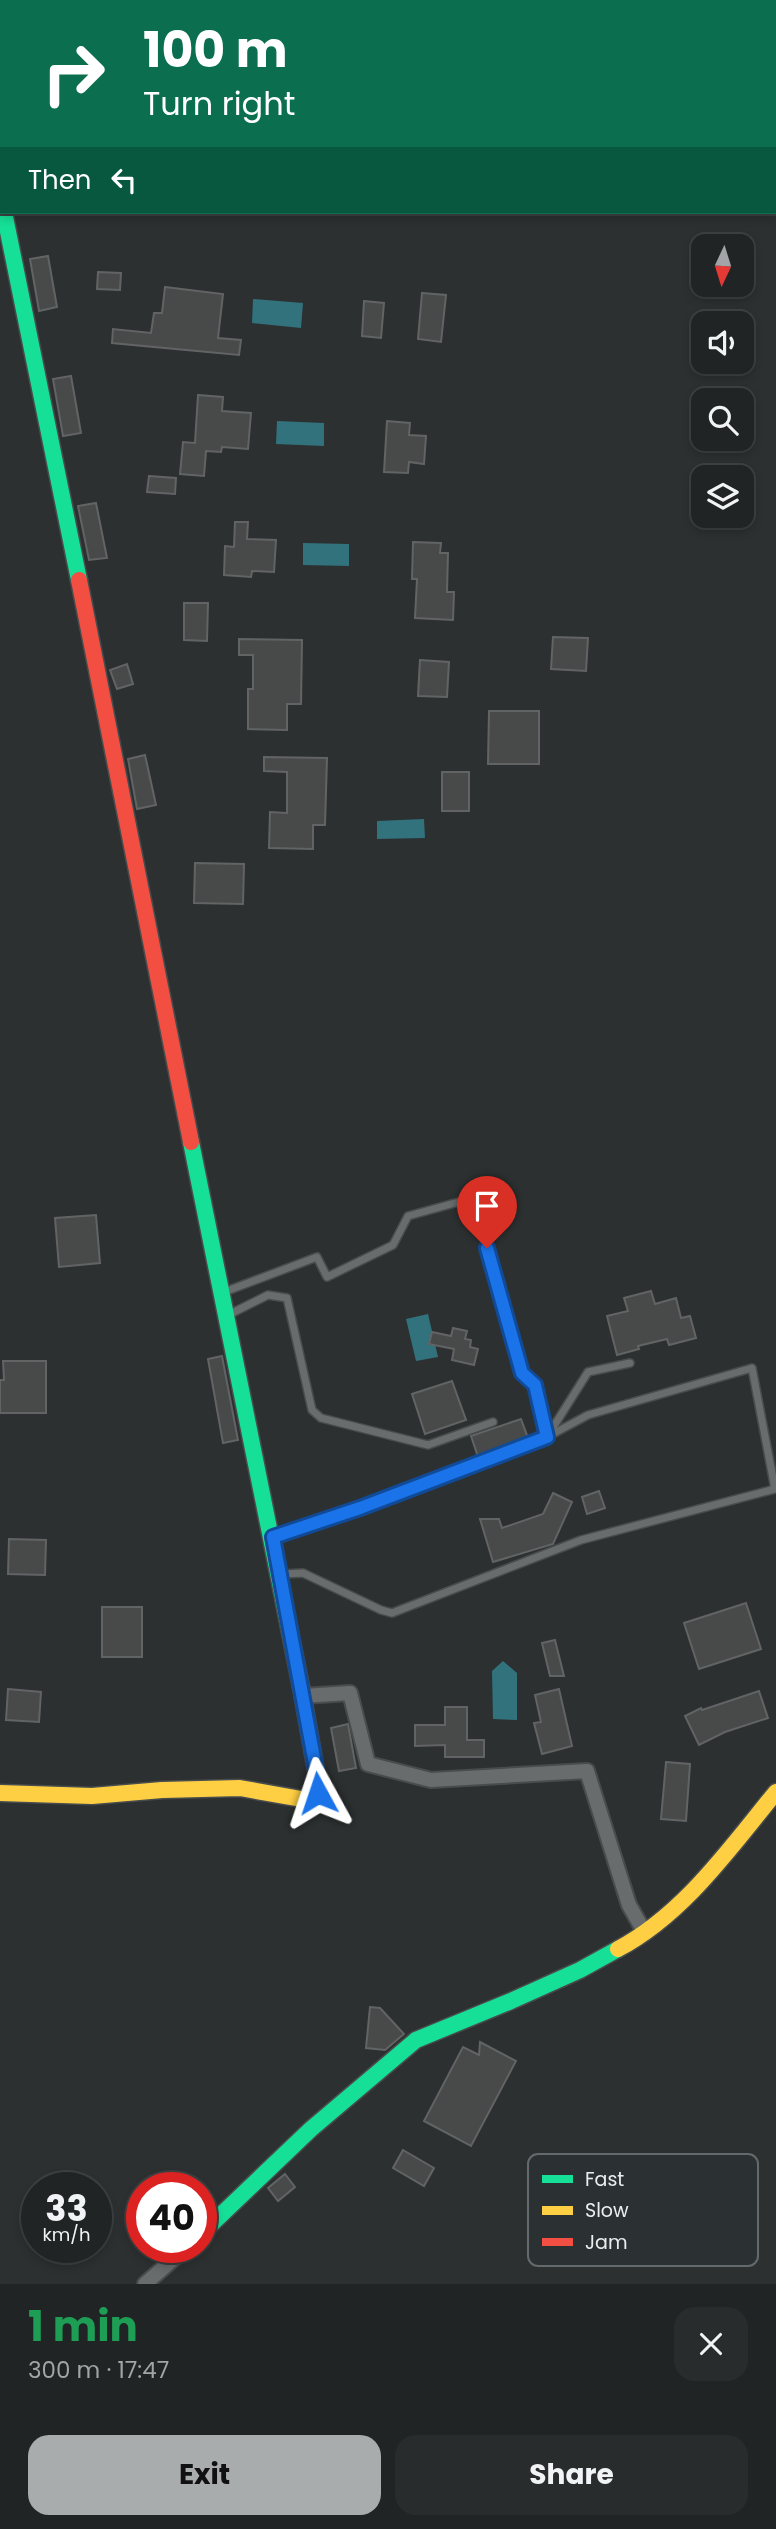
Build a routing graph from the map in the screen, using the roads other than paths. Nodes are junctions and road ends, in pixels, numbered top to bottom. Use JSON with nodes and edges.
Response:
{"nodes":[{"id":1,"x":4,"y":214,"type":"edge"},
{"id":2,"x":223,"y":1293,"type":"junction"},
{"id":3,"x":228,"y":1316,"type":"junction"},
{"id":4,"x":630,"y":1363,"type":"dead end"},
{"id":5,"x":493,"y":1422,"type":"dead end"},
{"id":6,"x":547,"y":1437,"type":"junction"},
{"id":7,"x":776,"y":1489,"type":"edge"},
{"id":8,"x":273,"y":1537,"type":"junction"},
{"id":9,"x":280,"y":1575,"type":"junction"},
{"id":10,"x":303,"y":1696,"type":"junction"},
{"id":11,"x":776,"y":1792,"type":"edge"},
{"id":12,"x":0,"y":1793,"type":"edge"},
{"id":13,"x":645,"y":1933,"type":"junction"},
{"id":14,"x":217,"y":2218,"type":"edge"},
{"id":15,"x":169,"y":2263,"type":"edge"},
{"id":16,"x":145,"y":2284,"type":"edge"}],
"edges":[{"from":1,"to":2,"type":"street"},
{"from":2,"to":3,"type":"street"},
{"from":2,"to":6,"type":"lane"},
{"from":3,"to":5,"type":"lane"},
{"from":3,"to":8,"type":"street"},
{"from":4,"to":6,"type":"lane"},
{"from":6,"to":7,"type":"lane"},
{"from":6,"to":8,"type":"lane"},
{"from":7,"to":9,"type":"lane"},
{"from":8,"to":9,"type":"street"},
{"from":9,"to":10,"type":"street"},
{"from":10,"to":12,"type":"street"},
{"from":10,"to":13,"type":"street"},
{"from":11,"to":13,"type":"street"},
{"from":13,"to":14,"type":"street"},
{"from":15,"to":16,"type":"street"}]}
